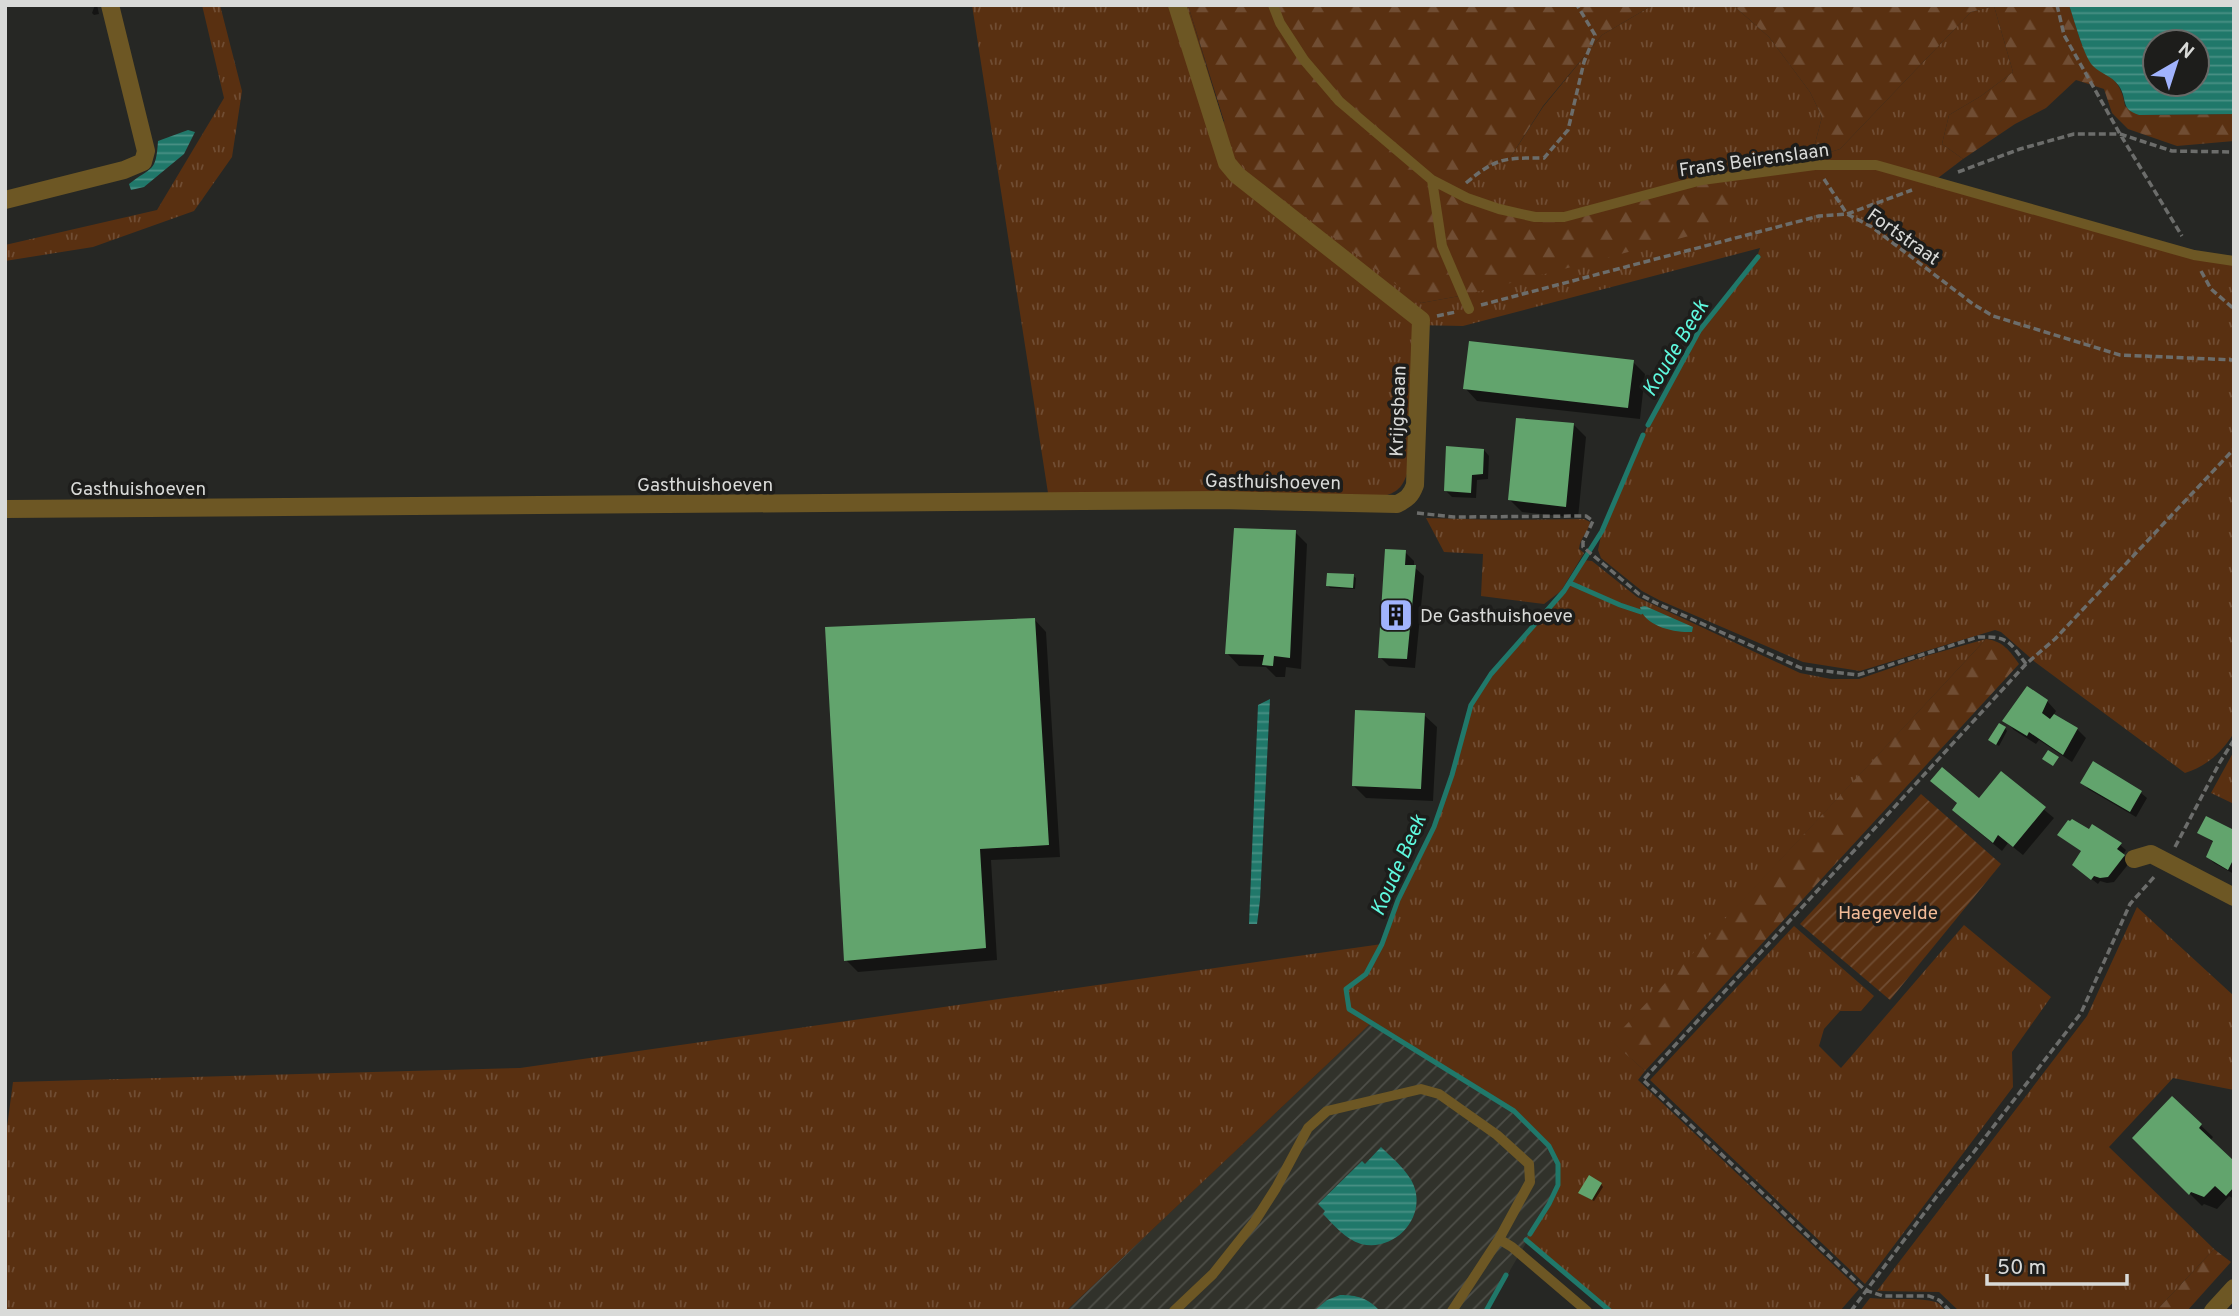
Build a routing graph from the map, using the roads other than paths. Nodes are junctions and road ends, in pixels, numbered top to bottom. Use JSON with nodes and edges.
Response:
{"nodes":[{"id":1,"x":110,"y":5,"type":"edge"},
{"id":2,"x":1177,"y":5,"type":"edge"},
{"id":3,"x":1273,"y":5,"type":"edge"},
{"id":4,"x":1432,"y":180,"type":"junction"},
{"id":5,"x":5,"y":200,"type":"edge"},
{"id":6,"x":2234,"y":261,"type":"edge"},
{"id":7,"x":1469,"y":309,"type":"road end"},
{"id":8,"x":1405,"y":500,"type":"joint"},
{"id":9,"x":5,"y":509,"type":"edge"},
{"id":10,"x":2134,"y":859,"type":"dead end"},
{"id":11,"x":2234,"y":897,"type":"edge"},
{"id":12,"x":1499,"y":1239,"type":"junction"},
{"id":13,"x":2234,"y":1288,"type":"edge"},
{"id":14,"x":1174,"y":1311,"type":"edge"},
{"id":15,"x":1452,"y":1311,"type":"edge"},
{"id":16,"x":1587,"y":1311,"type":"edge"},
{"id":17,"x":2213,"y":1311,"type":"edge"}],
"edges":[{"from":1,"to":5,"type":"street"},
{"from":2,"to":8,"type":"street","name":"Krijgsbaan"},
{"from":3,"to":4,"type":"lane","name":"Frans Beirenslaan"},
{"from":4,"to":6,"type":"lane","name":"Frans Beirenslaan"},
{"from":4,"to":7,"type":"lane"},
{"from":8,"to":9,"type":"street","name":"Gasthuishoeven"},
{"from":10,"to":11,"type":"street"},
{"from":12,"to":14,"type":"lane"},
{"from":12,"to":15,"type":"lane"},
{"from":12,"to":16,"type":"lane"},
{"from":13,"to":17,"type":"street"}]}
